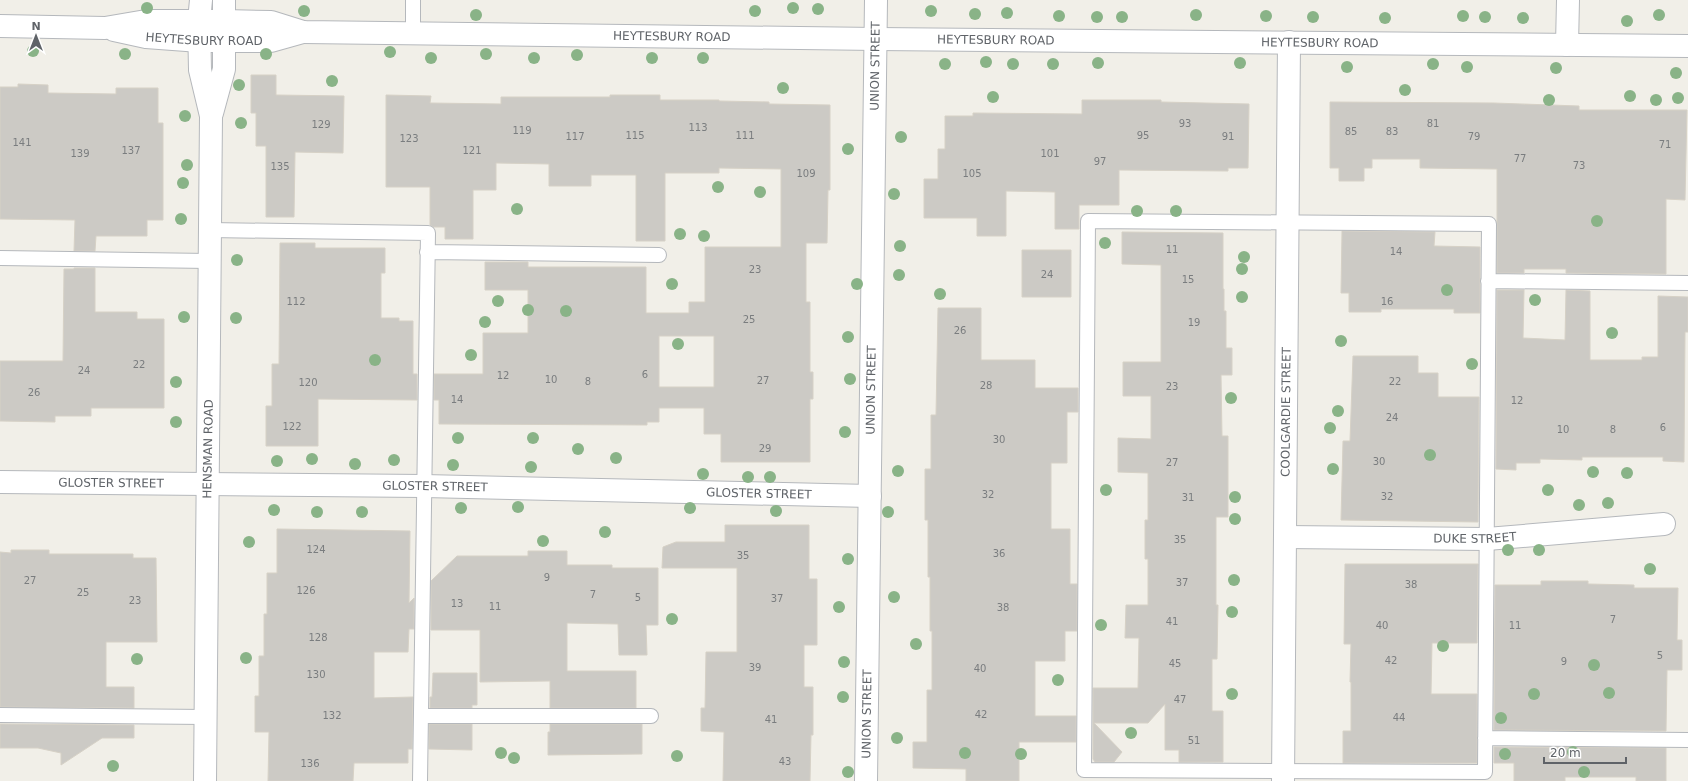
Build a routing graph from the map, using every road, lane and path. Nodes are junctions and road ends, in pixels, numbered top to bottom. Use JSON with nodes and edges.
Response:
{"nodes":[{"id":1,"x":413,"y":0,"type":"edge"},
{"id":2,"x":876,"y":0,"type":"edge"},
{"id":3,"x":1568,"y":0,"type":"edge"},
{"id":4,"x":200,"y":21,"type":"edge"},
{"id":5,"x":224,"y":21,"type":"edge"},
{"id":6,"x":0,"y":26,"type":"edge"},
{"id":7,"x":413,"y":34,"type":"junction"},
{"id":8,"x":876,"y":39,"type":"junction"},
{"id":9,"x":1290,"y":42,"type":"junction"},
{"id":10,"x":1568,"y":45,"type":"junction"},
{"id":11,"x":1688,"y":46,"type":"edge"},
{"id":12,"x":211,"y":116,"type":"junction"},
{"id":13,"x":1288,"y":222,"type":"junction"},
{"id":14,"x":210,"y":230,"type":"junction"},
{"id":15,"x":428,"y":252,"type":"junction"},
{"id":16,"x":659,"y":255,"type":"dead end"},
{"id":17,"x":0,"y":258,"type":"edge"},
{"id":18,"x":209,"y":261,"type":"junction"},
{"id":19,"x":1488,"y":281,"type":"junction"},
{"id":20,"x":1688,"y":283,"type":"edge"},
{"id":21,"x":0,"y":482,"type":"edge"},
{"id":22,"x":208,"y":484,"type":"junction"},
{"id":23,"x":424,"y":486,"type":"junction"},
{"id":24,"x":870,"y":496,"type":"junction"},
{"id":25,"x":1664,"y":524,"type":"dead end"},
{"id":26,"x":1285,"y":537,"type":"junction"},
{"id":27,"x":1487,"y":539,"type":"junction"},
{"id":28,"x":0,"y":715,"type":"edge"},
{"id":29,"x":421,"y":716,"type":"junction"},
{"id":30,"x":651,"y":716,"type":"dead end"},
{"id":31,"x":205,"y":717,"type":"junction"},
{"id":32,"x":1485,"y":738,"type":"junction"},
{"id":33,"x":1688,"y":740,"type":"edge"},
{"id":34,"x":1283,"y":776,"type":"edge"},
{"id":35,"x":204,"y":781,"type":"edge"},
{"id":36,"x":420,"y":781,"type":"edge"},
{"id":37,"x":866,"y":781,"type":"edge"}],
"edges":[{"from":1,"to":7,"type":"lane"},
{"from":2,"to":8,"type":"street","name":"UNION STREET"},
{"from":3,"to":10,"type":"street"},
{"from":4,"to":5,"type":"street","name":"HEYTESBURY ROAD"},
{"from":4,"to":6,"type":"street","name":"HEYTESBURY ROAD"},
{"from":4,"to":12,"type":"street","name":"HENSMAN ROAD"},
{"from":5,"to":7,"type":"street","name":"HEYTESBURY ROAD"},
{"from":5,"to":12,"type":"street","name":"HENSMAN ROAD"},
{"from":7,"to":8,"type":"street","name":"HEYTESBURY ROAD"},
{"from":8,"to":9,"type":"street","name":"HEYTESBURY ROAD"},
{"from":8,"to":24,"type":"street","name":"UNION STREET"},
{"from":9,"to":10,"type":"street","name":"HEYTESBURY ROAD"},
{"from":9,"to":13,"type":"street","name":"COOLGARDIE STREET"},
{"from":10,"to":11,"type":"street","name":"HEYTESBURY ROAD"},
{"from":12,"to":14,"type":"street","name":"HENSMAN ROAD"},
{"from":13,"to":19,"type":"lane"},
{"from":13,"to":26,"type":"street","name":"COOLGARDIE STREET"},
{"from":13,"to":34,"type":"lane"},
{"from":14,"to":15,"type":"lane"},
{"from":14,"to":18,"type":"street","name":"HENSMAN ROAD"},
{"from":15,"to":16,"type":"lane"},
{"from":15,"to":23,"type":"lane"},
{"from":17,"to":18,"type":"lane"},
{"from":18,"to":22,"type":"street","name":"HENSMAN ROAD"},
{"from":19,"to":20,"type":"lane"},
{"from":19,"to":27,"type":"lane"},
{"from":21,"to":22,"type":"street","name":"GLOSTER STREET"},
{"from":22,"to":23,"type":"street","name":"GLOSTER STREET"},
{"from":22,"to":31,"type":"street","name":"HENSMAN ROAD"},
{"from":23,"to":24,"type":"street","name":"GLOSTER STREET"},
{"from":23,"to":29,"type":"lane"},
{"from":24,"to":37,"type":"street","name":"UNION STREET"},
{"from":25,"to":27,"type":"street","name":"DUKE STREET"},
{"from":26,"to":27,"type":"street","name":"DUKE STREET"},
{"from":26,"to":34,"type":"street","name":"COOLGARDIE STREET"},
{"from":27,"to":32,"type":"lane"},
{"from":28,"to":31,"type":"lane"},
{"from":29,"to":30,"type":"lane"},
{"from":29,"to":36,"type":"lane"},
{"from":31,"to":35,"type":"street","name":"HENSMAN ROAD"},
{"from":32,"to":33,"type":"lane"},
{"from":32,"to":34,"type":"lane"}]}
